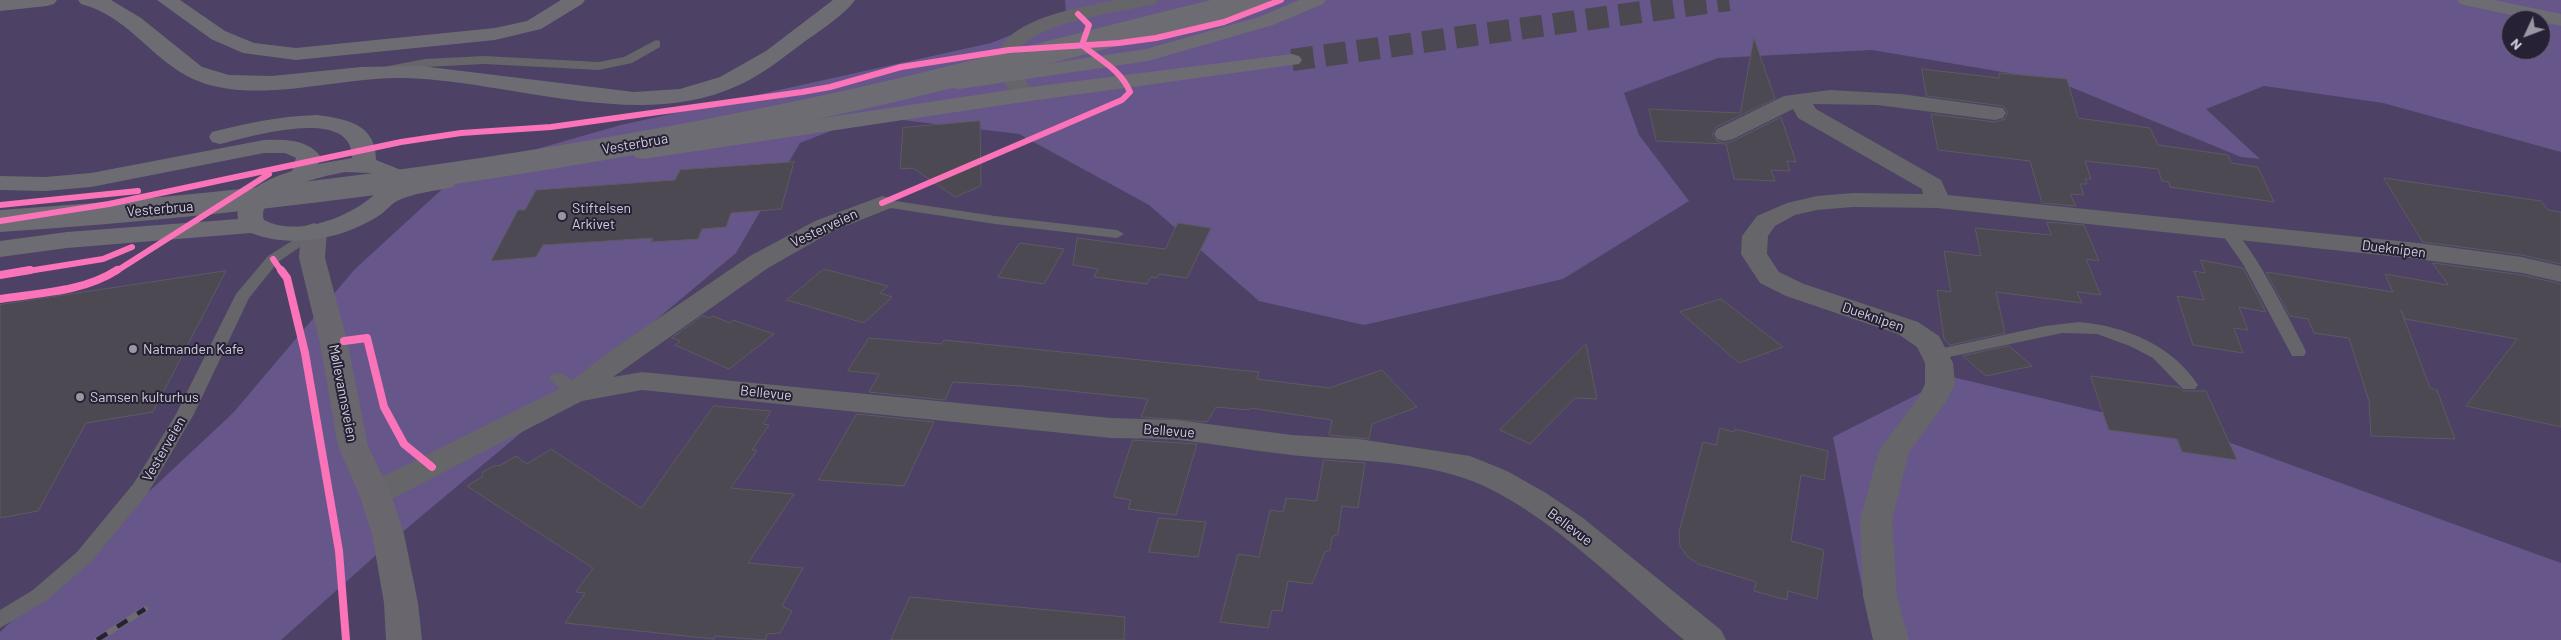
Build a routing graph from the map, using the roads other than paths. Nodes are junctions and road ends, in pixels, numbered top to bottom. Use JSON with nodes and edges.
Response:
{"nodes":[{"id":1,"x":47,"y":0,"type":"edge"},
{"id":2,"x":88,"y":0,"type":"edge"},
{"id":3,"x":167,"y":0,"type":"edge"},
{"id":4,"x":575,"y":0,"type":"edge"},
{"id":5,"x":845,"y":0,"type":"edge"},
{"id":6,"x":1148,"y":0,"type":"edge"},
{"id":7,"x":1259,"y":0,"type":"edge"},
{"id":8,"x":1316,"y":0,"type":"edge"},
{"id":9,"x":2526,"y":0,"type":"edge"},
{"id":10,"x":2469,"y":1,"type":"edge"},
{"id":11,"x":0,"y":5,"type":"edge"},
{"id":12,"x":2561,"y":7,"type":"edge"},
{"id":13,"x":2561,"y":20,"type":"edge"},
{"id":14,"x":656,"y":44,"type":"dead end"},
{"id":15,"x":1292,"y":60,"type":"tunnel mouth"},
{"id":16,"x":381,"y":72,"type":"junction"},
{"id":17,"x":1013,"y":75,"type":"junction"},
{"id":18,"x":1023,"y":96,"type":"junction"},
{"id":19,"x":1807,"y":98,"type":"junction"},
{"id":20,"x":1995,"y":113,"type":"dead end"},
{"id":21,"x":1725,"y":134,"type":"dead end"},
{"id":22,"x":364,"y":165,"type":"junction"},
{"id":23,"x":303,"y":174,"type":"junction"},
{"id":24,"x":101,"y":177,"type":"junction"},
{"id":25,"x":0,"y":183,"type":"edge"},
{"id":26,"x":392,"y":185,"type":"junction"},
{"id":27,"x":258,"y":200,"type":"junction"},
{"id":28,"x":1938,"y":201,"type":"junction"},
{"id":29,"x":882,"y":203,"type":"joint"},
{"id":30,"x":0,"y":221,"type":"edge"},
{"id":31,"x":254,"y":225,"type":"junction"},
{"id":32,"x":2226,"y":230,"type":"junction"},
{"id":33,"x":314,"y":231,"type":"junction"},
{"id":34,"x":1117,"y":234,"type":"dead end"},
{"id":35,"x":67,"y":240,"type":"junction"},
{"id":36,"x":0,"y":249,"type":"edge"},
{"id":37,"x":2561,"y":274,"type":"edge"},
{"id":38,"x":2298,"y":352,"type":"dead end"},
{"id":39,"x":1934,"y":354,"type":"junction"},
{"id":40,"x":566,"y":386,"type":"junction"},
{"id":41,"x":2189,"y":386,"type":"dead end"},
{"id":42,"x":375,"y":494,"type":"junction"},
{"id":43,"x":0,"y":620,"type":"edge"},
{"id":44,"x":404,"y":640,"type":"edge"},
{"id":45,"x":1708,"y":640,"type":"edge"},
{"id":46,"x":1891,"y":640,"type":"edge"}],
"edges":[{"from":1,"to":11,"type":"highway"},
{"from":2,"to":16,"type":"highway"},
{"from":3,"to":4,"type":"highway"},
{"from":5,"to":16,"type":"highway"},
{"from":6,"to":17,"type":"street"},
{"from":7,"to":30,"type":"highway","name":"Vesterbrua","bridge":true},
{"from":8,"to":17,"type":"highway"},
{"from":9,"to":12,"type":"highway"},
{"from":10,"to":13,"type":"highway"},
{"from":14,"to":16,"type":"lane"},
{"from":15,"to":18,"type":"highway"},
{"from":17,"to":18,"type":"street"},
{"from":17,"to":26,"type":"highway"},
{"from":18,"to":26,"type":"highway"},
{"from":19,"to":20,"type":"street"},
{"from":19,"to":21,"type":"street"},
{"from":19,"to":28,"type":"street"},
{"from":22,"to":23,"type":"highway"},
{"from":22,"to":24,"type":"highway"},
{"from":22,"to":26,"type":"highway"},
{"from":23,"to":24,"type":"highway"},
{"from":23,"to":27,"type":"highway"},
{"from":24,"to":25,"type":"highway"},
{"from":26,"to":33,"type":"highway"},
{"from":27,"to":31,"type":"highway"},
{"from":27,"to":35,"type":"highway"},
{"from":28,"to":32,"type":"street","name":"Dueknipen"},
{"from":28,"to":39,"type":"street","name":"Dueknipen"},
{"from":29,"to":34,"type":"lane","name":"Vesterveien"},
{"from":29,"to":40,"type":"street","name":"Vesterveien"},
{"from":31,"to":33,"type":"highway"},
{"from":31,"to":35,"type":"highway"},
{"from":32,"to":37,"type":"street","name":"Dueknipen"},
{"from":32,"to":38,"type":"lane"},
{"from":33,"to":42,"type":"main road","name":"Møllevannsveien"},
{"from":33,"to":43,"type":"lane","name":"Vesterveien"},
{"from":35,"to":36,"type":"highway"},
{"from":39,"to":41,"type":"lane"},
{"from":39,"to":46,"type":"street","name":"Dueknipen"},
{"from":40,"to":42,"type":"street","name":"Bellevue"},
{"from":40,"to":45,"type":"street","name":"Bellevue"},
{"from":42,"to":44,"type":"main road","name":"Møllevannsveien"}]}
